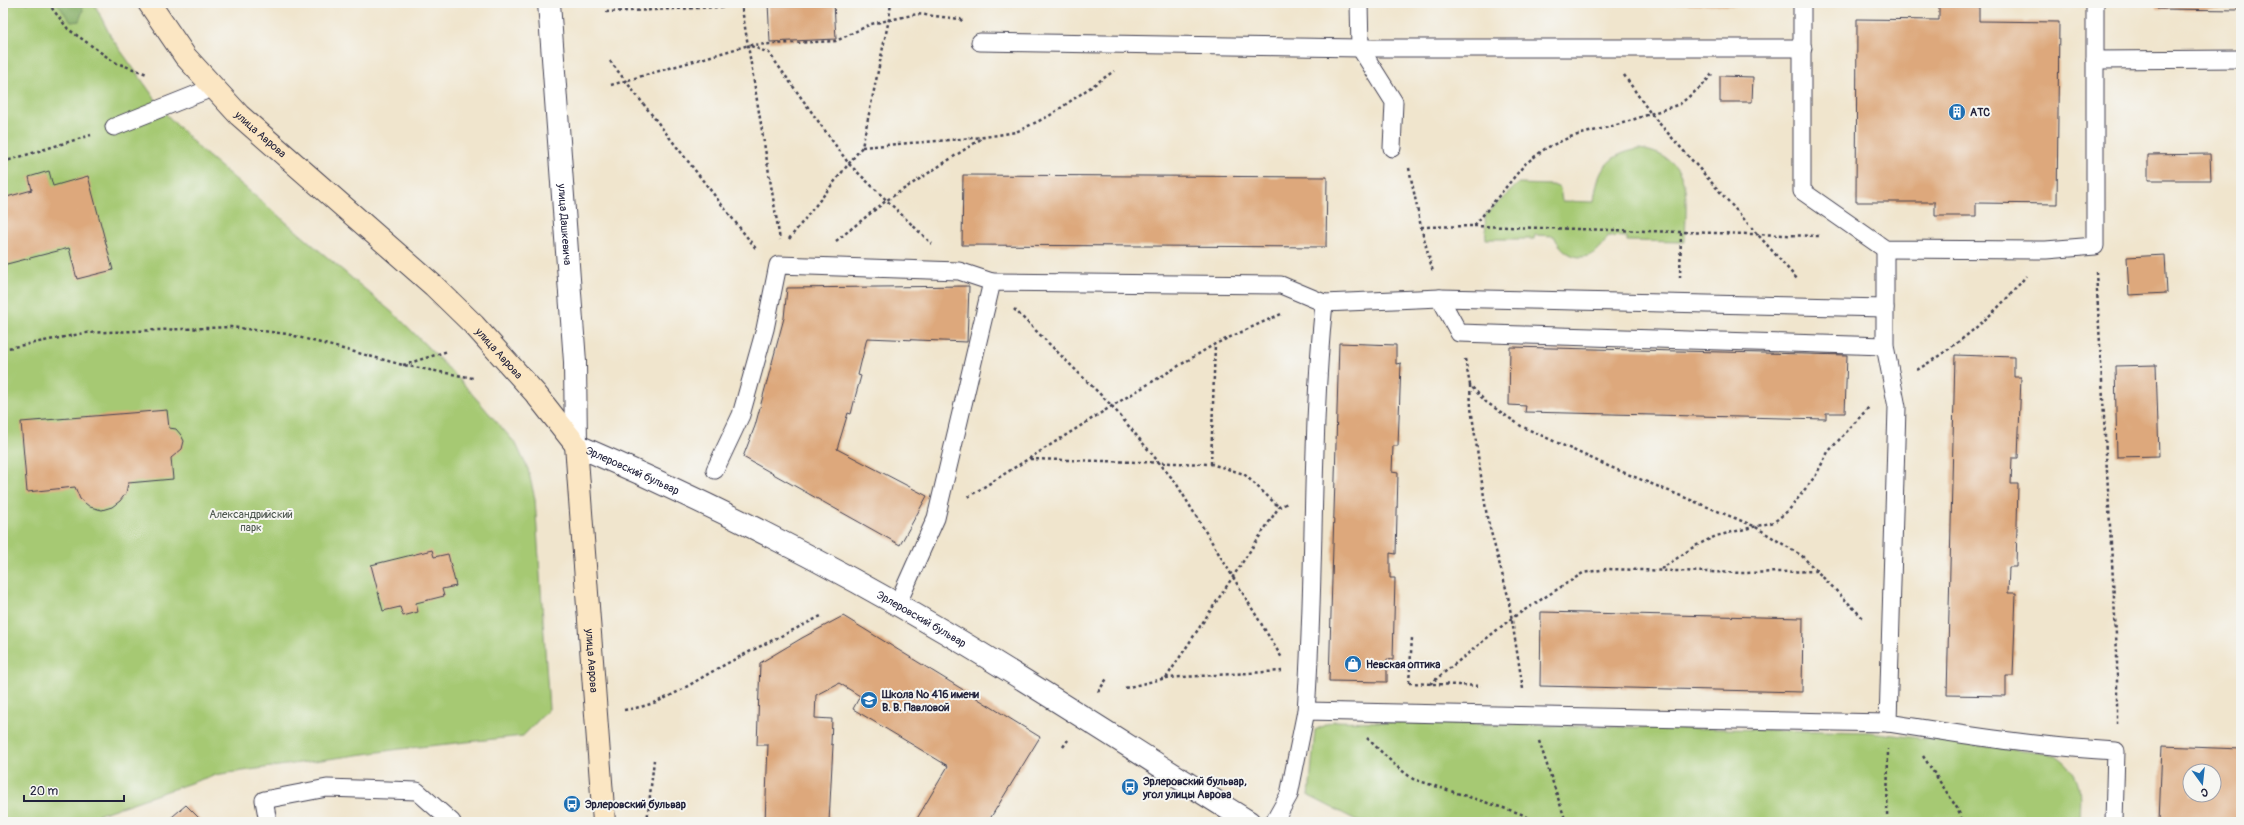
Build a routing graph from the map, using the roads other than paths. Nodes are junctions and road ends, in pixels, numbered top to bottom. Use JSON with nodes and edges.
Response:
{"nodes":[{"id":1,"x":149,"y":3,"type":"edge"},
{"id":2,"x":549,"y":3,"type":"edge"},
{"id":3,"x":1359,"y":3,"type":"edge"},
{"id":4,"x":1802,"y":3,"type":"edge"},
{"id":5,"x":2095,"y":3,"type":"edge"},
{"id":6,"x":980,"y":42,"type":"road end"},
{"id":7,"x":1360,"y":48,"type":"junction"},
{"id":8,"x":1803,"y":48,"type":"junction"},
{"id":9,"x":2241,"y":59,"type":"edge"},
{"id":10,"x":2094,"y":60,"type":"junction"},
{"id":11,"x":212,"y":88,"type":"junction"},
{"id":12,"x":114,"y":128,"type":"dead end"},
{"id":13,"x":1392,"y":148,"type":"road end"},
{"id":14,"x":1885,"y":248,"type":"junction"},
{"id":15,"x":992,"y":282,"type":"junction"},
{"id":16,"x":1440,"y":298,"type":"junction"},
{"id":17,"x":1324,"y":303,"type":"junction"},
{"id":18,"x":1885,"y":308,"type":"junction"},
{"id":19,"x":1885,"y":346,"type":"junction"},
{"id":20,"x":576,"y":445,"type":"junction"},
{"id":21,"x":715,"y":470,"type":"dead end"},
{"id":22,"x":897,"y":605,"type":"junction"},
{"id":23,"x":1306,"y":710,"type":"junction"},
{"id":24,"x":1888,"y":723,"type":"junction"},
{"id":25,"x":268,"y":822,"type":"edge"},
{"id":26,"x":452,"y":822,"type":"edge"},
{"id":27,"x":604,"y":822,"type":"edge"},
{"id":28,"x":1249,"y":822,"type":"edge"},
{"id":29,"x":1274,"y":822,"type":"edge"},
{"id":30,"x":2114,"y":822,"type":"edge"}],
"edges":[{"from":1,"to":11,"type":"street","name":"улица Аврова"},
{"from":2,"to":20,"type":"street","name":"улица Дашкевича"},
{"from":3,"to":7,"type":"lane"},
{"from":4,"to":8,"type":"lane"},
{"from":5,"to":10,"type":"lane"},
{"from":6,"to":7,"type":"lane"},
{"from":7,"to":8,"type":"lane"},
{"from":7,"to":13,"type":"lane"},
{"from":8,"to":14,"type":"lane"},
{"from":9,"to":10,"type":"lane"},
{"from":10,"to":14,"type":"lane"},
{"from":11,"to":12,"type":"lane"},
{"from":11,"to":20,"type":"street","name":"улица Аврова"},
{"from":14,"to":18,"type":"lane"},
{"from":15,"to":17,"type":"lane"},
{"from":15,"to":21,"type":"lane"},
{"from":15,"to":22,"type":"lane"},
{"from":16,"to":17,"type":"lane"},
{"from":16,"to":18,"type":"lane"},
{"from":16,"to":19,"type":"lane"},
{"from":17,"to":23,"type":"lane"},
{"from":18,"to":19,"type":"lane"},
{"from":19,"to":24,"type":"lane"},
{"from":20,"to":22,"type":"street","name":"Эрлеровский бульвар"},
{"from":20,"to":27,"type":"street","name":"улица Аврова"},
{"from":22,"to":28,"type":"street","name":"Эрлеровский бульвар"},
{"from":23,"to":24,"type":"lane"},
{"from":23,"to":29,"type":"lane"},
{"from":24,"to":30,"type":"lane"},
{"from":25,"to":26,"type":"lane"}]}
